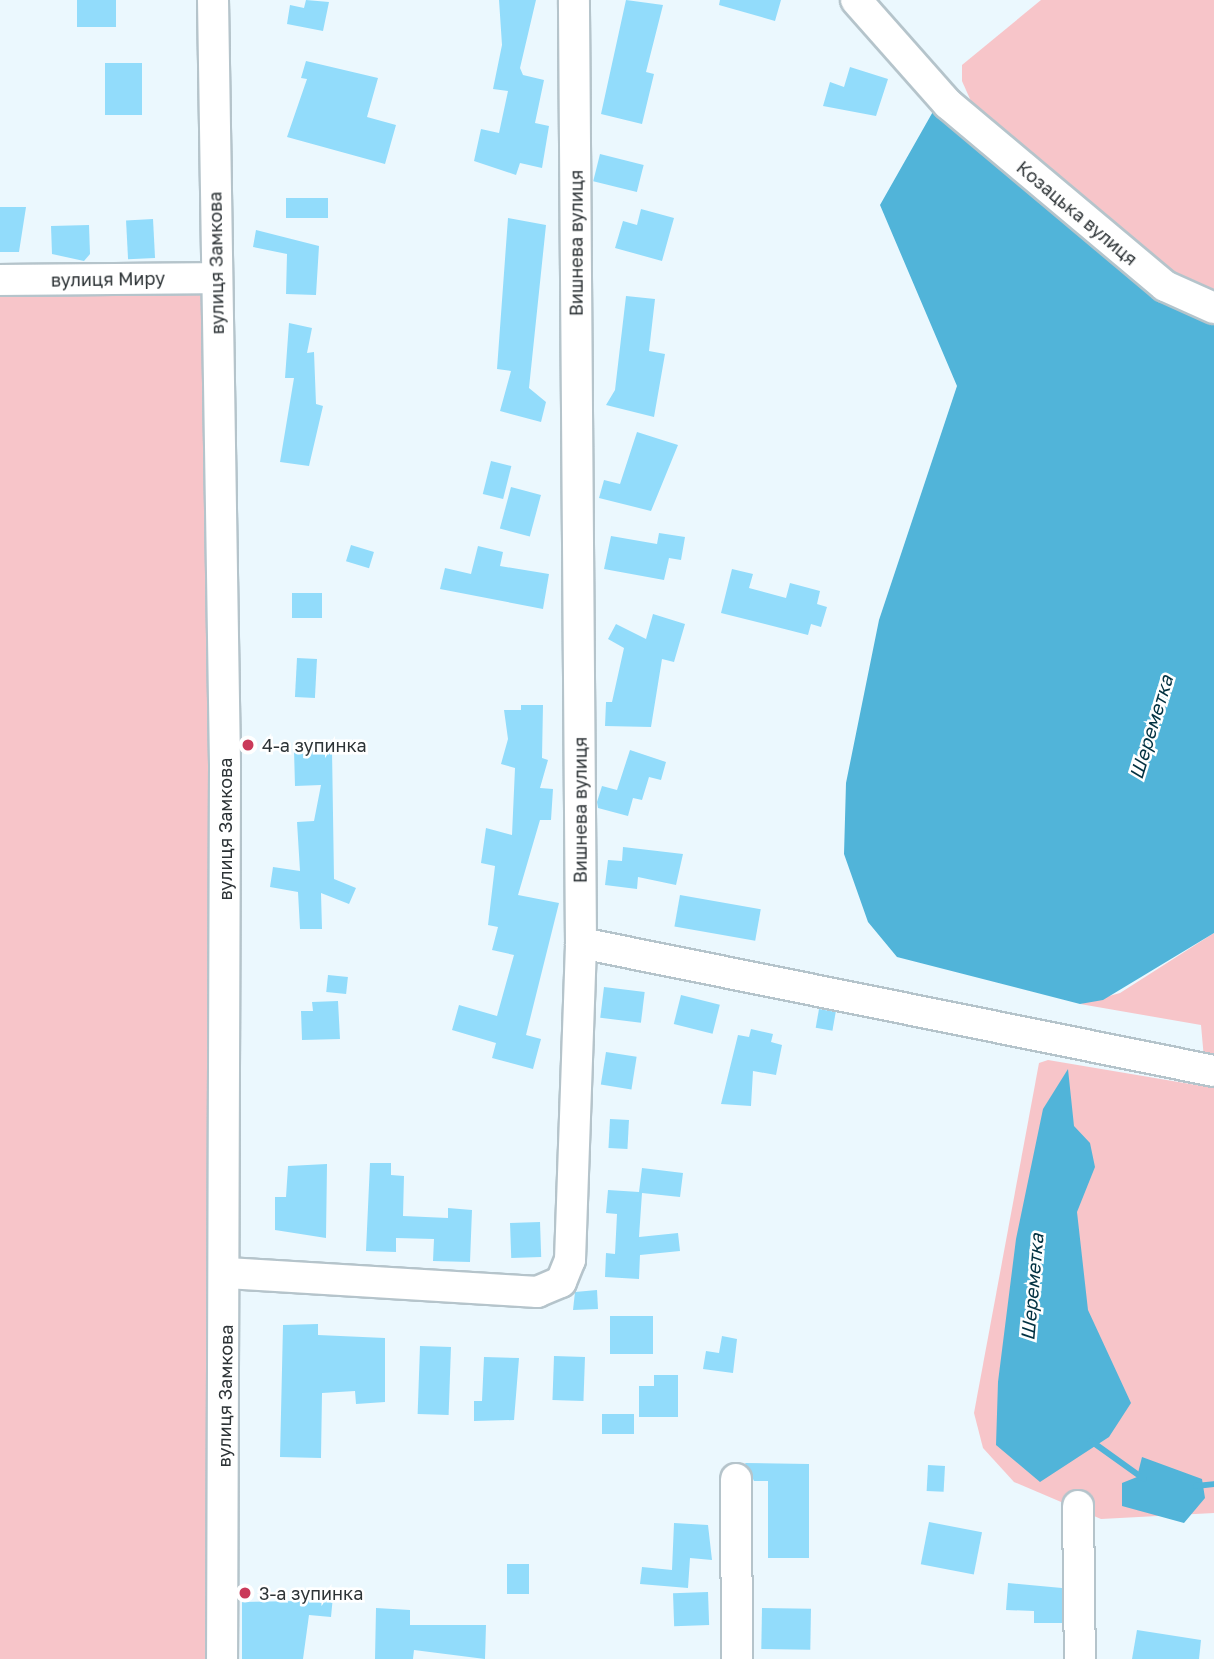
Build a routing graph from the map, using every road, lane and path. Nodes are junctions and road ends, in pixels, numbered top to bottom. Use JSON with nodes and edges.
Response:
{"nodes":[{"id":1,"x":213,"y":0,"type":"edge"},
{"id":2,"x":574,"y":0,"type":"edge"},
{"id":3,"x":856,"y":0,"type":"edge"},
{"id":4,"x":216,"y":278,"type":"junction"},
{"id":5,"x":0,"y":280,"type":"edge"},
{"id":6,"x":1214,"y":308,"type":"edge"},
{"id":7,"x":581,"y":943,"type":"junction"},
{"id":8,"x":1214,"y":1071,"type":"edge"},
{"id":9,"x":227,"y":1273,"type":"junction"},
{"id":10,"x":736,"y":1479,"type":"dead end"},
{"id":11,"x":1079,"y":1506,"type":"dead end"},
{"id":12,"x":222,"y":1659,"type":"edge"},
{"id":13,"x":737,"y":1659,"type":"edge"},
{"id":14,"x":1080,"y":1659,"type":"edge"}],
"edges":[{"from":1,"to":4,"type":"street","name":"вулиця Замкова"},
{"from":2,"to":7,"type":"street","name":"Вишнева вулиця"},
{"from":3,"to":6,"type":"street","name":"Козацька вулиця"},
{"from":4,"to":5,"type":"street","name":"вулиця Миру"},
{"from":4,"to":9,"type":"street","name":"вулиця Замкова"},
{"from":7,"to":8,"type":"street"},
{"from":7,"to":9,"type":"street","name":"Вишнева вулиця"},
{"from":9,"to":12,"type":"street","name":"вулиця Замкова"},
{"from":10,"to":13,"type":"street"},
{"from":11,"to":14,"type":"street"}]}
